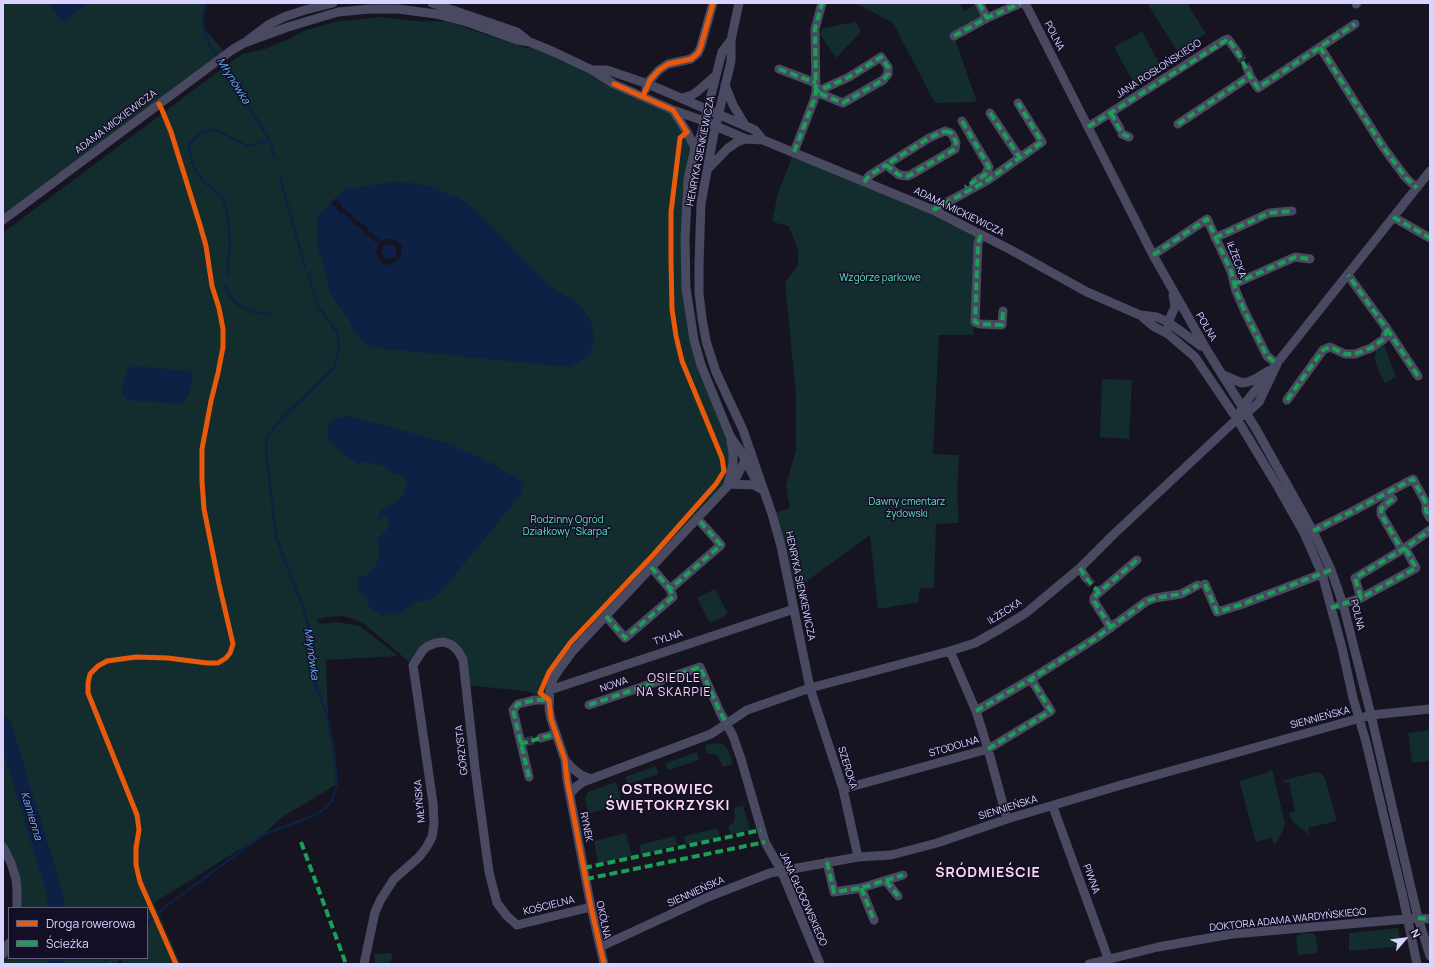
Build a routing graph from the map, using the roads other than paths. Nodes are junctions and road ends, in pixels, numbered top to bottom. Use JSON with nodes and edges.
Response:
{"nodes":[{"id":1,"x":333,"y":3,"type":"edge"},
{"id":2,"x":432,"y":3,"type":"edge"},
{"id":3,"x":713,"y":3,"type":"edge"},
{"id":4,"x":739,"y":3,"type":"edge"},
{"id":5,"x":822,"y":3,"type":"edge"},
{"id":6,"x":979,"y":3,"type":"edge"},
{"id":7,"x":1021,"y":3,"type":"edge"},
{"id":8,"x":1025,"y":3,"type":"edge"},
{"id":9,"x":398,"y":6,"type":"edge"},
{"id":10,"x":987,"y":18,"type":"junction"},
{"id":11,"x":1355,"y":24,"type":"dead end"},
{"id":12,"x":954,"y":36,"type":"dead end"},
{"id":13,"x":730,"y":40,"type":"junction"},
{"id":14,"x":530,"y":42,"type":"junction"},
{"id":15,"x":244,"y":43,"type":"junction"},
{"id":16,"x":1320,"y":47,"type":"junction"},
{"id":17,"x":1238,"y":53,"type":"tunnel mouth"},
{"id":18,"x":779,"y":69,"type":"dead end"},
{"id":19,"x":592,"y":70,"type":"junction"},
{"id":20,"x":716,"y":75,"type":"junction"},
{"id":21,"x":648,"y":84,"type":"junction"},
{"id":22,"x":725,"y":85,"type":"junction"},
{"id":23,"x":816,"y":87,"type":"junction"},
{"id":24,"x":643,"y":96,"type":"junction"},
{"id":25,"x":682,"y":98,"type":"junction"},
{"id":26,"x":1018,"y":103,"type":"dead end"},
{"id":27,"x":708,"y":109,"type":"junction"},
{"id":28,"x":673,"y":110,"type":"junction"},
{"id":29,"x":990,"y":113,"type":"dead end"},
{"id":30,"x":1111,"y":113,"type":"junction"},
{"id":31,"x":719,"y":114,"type":"junction"},
{"id":32,"x":962,"y":121,"type":"dead end"},
{"id":33,"x":704,"y":122,"type":"junction"},
{"id":34,"x":1178,"y":124,"type":"dead end"},
{"id":35,"x":745,"y":125,"type":"junction"},
{"id":36,"x":716,"y":126,"type":"junction"},
{"id":37,"x":1088,"y":127,"type":"junction"},
{"id":38,"x":1124,"y":133,"type":"dead end"},
{"id":39,"x":746,"y":139,"type":"junction"},
{"id":40,"x":763,"y":140,"type":"junction"},
{"id":41,"x":695,"y":148,"type":"junction"},
{"id":42,"x":794,"y":152,"type":"junction"},
{"id":43,"x":1020,"y":158,"type":"junction"},
{"id":44,"x":886,"y":165,"type":"junction"},
{"id":45,"x":707,"y":170,"type":"junction"},
{"id":46,"x":1430,"y":172,"type":"edge"},
{"id":47,"x":864,"y":182,"type":"junction"},
{"id":48,"x":1417,"y":188,"type":"junction"},
{"id":49,"x":954,"y":198,"type":"junction"},
{"id":50,"x":934,"y":210,"type":"junction"},
{"id":51,"x":1292,"y":211,"type":"dead end"},
{"id":52,"x":1393,"y":217,"type":"junction"},
{"id":53,"x":3,"y":220,"type":"edge"},
{"id":54,"x":981,"y":235,"type":"junction"},
{"id":55,"x":1216,"y":238,"type":"junction"},
{"id":56,"x":1430,"y":238,"type":"edge"},
{"id":57,"x":1153,"y":255,"type":"junction"},
{"id":58,"x":1310,"y":259,"type":"dead end"},
{"id":59,"x":1348,"y":275,"type":"junction"},
{"id":60,"x":1234,"y":284,"type":"junction"},
{"id":61,"x":1173,"y":292,"type":"junction"},
{"id":62,"x":1003,"y":311,"type":"dead end"},
{"id":63,"x":1184,"y":311,"type":"junction"},
{"id":64,"x":1140,"y":315,"type":"junction"},
{"id":65,"x":1168,"y":322,"type":"junction"},
{"id":66,"x":1177,"y":327,"type":"junction"},
{"id":67,"x":1387,"y":329,"type":"junction"},
{"id":68,"x":1168,"y":334,"type":"junction"},
{"id":69,"x":1208,"y":352,"type":"junction"},
{"id":70,"x":1278,"y":364,"type":"junction"},
{"id":71,"x":1223,"y":375,"type":"junction"},
{"id":72,"x":1418,"y":376,"type":"dead end"},
{"id":73,"x":1287,"y":400,"type":"dead end"},
{"id":74,"x":1245,"y":410,"type":"junction"},
{"id":75,"x":1237,"y":419,"type":"junction"},
{"id":76,"x":730,"y":436,"type":"junction"},
{"id":77,"x":750,"y":450,"type":"junction"},
{"id":78,"x":745,"y":460,"type":"junction"},
{"id":79,"x":728,"y":484,"type":"junction"},
{"id":80,"x":763,"y":490,"type":"junction"},
{"id":81,"x":1393,"y":500,"type":"dead end"},
{"id":82,"x":1295,"y":507,"type":"junction"},
{"id":83,"x":697,"y":518,"type":"junction"},
{"id":84,"x":1430,"y":518,"type":"edge"},
{"id":85,"x":1430,"y":530,"type":"edge"},
{"id":86,"x":1313,"y":531,"type":"junction"},
{"id":87,"x":1404,"y":549,"type":"junction"},
{"id":88,"x":1137,"y":560,"type":"dead end"},
{"id":89,"x":651,"y":567,"type":"junction"},
{"id":90,"x":1080,"y":568,"type":"junction"},
{"id":91,"x":1332,"y":570,"type":"junction"},
{"id":92,"x":1322,"y":574,"type":"junction"},
{"id":93,"x":1086,"y":578,"type":"tunnel mouth"},
{"id":94,"x":670,"y":589,"type":"junction"},
{"id":95,"x":1361,"y":598,"type":"junction"},
{"id":96,"x":1343,"y":604,"type":"junction"},
{"id":97,"x":794,"y":608,"type":"junction"},
{"id":98,"x":1331,"y":608,"type":"junction"},
{"id":99,"x":606,"y":616,"type":"junction"},
{"id":100,"x":1111,"y":628,"type":"junction"},
{"id":101,"x":950,"y":651,"type":"junction"},
{"id":102,"x":413,"y":664,"type":"joint"},
{"id":103,"x":1031,"y":679,"type":"junction"},
{"id":104,"x":810,"y":688,"type":"junction"},
{"id":105,"x":550,"y":690,"type":"junction"},
{"id":106,"x":549,"y":700,"type":"junction"},
{"id":107,"x":589,"y":705,"type":"dead end"},
{"id":108,"x":1430,"y":709,"type":"edge"},
{"id":109,"x":976,"y":711,"type":"junction"},
{"id":110,"x":1371,"y":715,"type":"junction"},
{"id":111,"x":1359,"y":719,"type":"junction"},
{"id":112,"x":727,"y":724,"type":"junction"},
{"id":113,"x":555,"y":734,"type":"junction"},
{"id":114,"x":541,"y":738,"type":"tunnel mouth"},
{"id":115,"x":988,"y":749,"type":"junction"},
{"id":116,"x":565,"y":760,"type":"junction"},
{"id":117,"x":528,"y":777,"type":"dead end"},
{"id":118,"x":591,"y":779,"type":"junction"},
{"id":119,"x":843,"y":789,"type":"junction"},
{"id":120,"x":570,"y":794,"type":"junction"},
{"id":121,"x":1053,"y":807,"type":"junction"},
{"id":122,"x":1007,"y":819,"type":"junction"},
{"id":123,"x":3,"y":847,"type":"edge"},
{"id":124,"x":858,"y":857,"type":"junction"},
{"id":125,"x":826,"y":862,"type":"junction"},
{"id":126,"x":7,"y":863,"type":"edge"},
{"id":127,"x":781,"y":870,"type":"junction"},
{"id":128,"x":903,"y":876,"type":"dead end"},
{"id":129,"x":586,"y":879,"type":"joint"},
{"id":130,"x":886,"y":881,"type":"junction"},
{"id":131,"x":861,"y":888,"type":"junction"},
{"id":132,"x":898,"y":896,"type":"dead end"},
{"id":133,"x":497,"y":903,"type":"joint"},
{"id":134,"x":591,"y":906,"type":"junction"},
{"id":135,"x":17,"y":907,"type":"edge"},
{"id":136,"x":1418,"y":918,"type":"junction"},
{"id":137,"x":1407,"y":919,"type":"junction"},
{"id":138,"x":1430,"y":919,"type":"edge"},
{"id":139,"x":874,"y":920,"type":"dead end"},
{"id":140,"x":8,"y":945,"type":"edge"},
{"id":141,"x":600,"y":947,"type":"junction"},
{"id":142,"x":3,"y":954,"type":"edge"},
{"id":143,"x":1430,"y":956,"type":"edge"},
{"id":144,"x":1108,"y":958,"type":"junction"},
{"id":145,"x":364,"y":964,"type":"edge"},
{"id":146,"x":604,"y":964,"type":"edge"},
{"id":147,"x":820,"y":964,"type":"edge"},
{"id":148,"x":1089,"y":964,"type":"edge"},
{"id":149,"x":1417,"y":964,"type":"edge"}],
"edges":[{"from":1,"to":15,"type":"street","name":"ADAMA MICKIEWICZA"},
{"from":2,"to":14,"type":"street","name":"ADAMA MICKIEWICZA"},
{"from":3,"to":21,"type":"street"},
{"from":4,"to":13,"type":"street","name":"HENRYKA SIENKIEWICZA"},
{"from":5,"to":23,"type":"street"},
{"from":6,"to":10,"type":"street"},
{"from":7,"to":10,"type":"street"},
{"from":8,"to":37,"type":"street","name":"POLNA"},
{"from":9,"to":14,"type":"street","name":"ADAMA MICKIEWICZA"},
{"from":9,"to":15,"type":"street","name":"ADAMA MICKIEWICZA"},
{"from":10,"to":12,"type":"street"},
{"from":11,"to":16,"type":"street"},
{"from":13,"to":20,"type":"street","name":"HENRYKA SIENKIEWICZA"},
{"from":13,"to":22,"type":"street","name":"HENRYKA SIENKIEWICZA"},
{"from":14,"to":19,"type":"street","name":"ADAMA MICKIEWICZA"},
{"from":15,"to":53,"type":"street","name":"ADAMA MICKIEWICZA"},
{"from":16,"to":34,"type":"street"},
{"from":16,"to":48,"type":"street"},
{"from":17,"to":30,"type":"street","name":"JANA ROSŁOŃSKIEGO"},
{"from":18,"to":23,"type":"street"},
{"from":19,"to":21,"type":"street","name":"ADAMA MICKIEWICZA"},
{"from":19,"to":24,"type":"street","name":"ADAMA MICKIEWICZA"},
{"from":20,"to":25,"type":"street"},
{"from":20,"to":27,"type":"street","name":"HENRYKA SIENKIEWICZA"},
{"from":21,"to":24,"type":"street"},
{"from":21,"to":25,"type":"street","name":"ADAMA MICKIEWICZA"},
{"from":22,"to":31,"type":"street","name":"HENRYKA SIENKIEWICZA"},
{"from":22,"to":35,"type":"street"},
{"from":23,"to":23,"type":"street"},
{"from":23,"to":42,"type":"street"},
{"from":24,"to":28,"type":"street","name":"ADAMA MICKIEWICZA"},
{"from":25,"to":27,"type":"street","name":"ADAMA MICKIEWICZA"},
{"from":26,"to":43,"type":"street"},
{"from":27,"to":31,"type":"street","name":"ADAMA MICKIEWICZA"},
{"from":27,"to":33,"type":"street","name":"HENRYKA SIENKIEWICZA"},
{"from":28,"to":33,"type":"street","name":"ADAMA MICKIEWICZA"},
{"from":28,"to":41,"type":"street"},
{"from":29,"to":43,"type":"street"},
{"from":30,"to":37,"type":"street","name":"JANA ROSŁOŃSKIEGO"},
{"from":30,"to":38,"type":"street"},
{"from":31,"to":35,"type":"street","name":"ADAMA MICKIEWICZA"},
{"from":31,"to":36,"type":"street","name":"HENRYKA SIENKIEWICZA"},
{"from":32,"to":49,"type":"street"},
{"from":33,"to":36,"type":"street","name":"ADAMA MICKIEWICZA"},
{"from":33,"to":41,"type":"street","name":"HENRYKA SIENKIEWICZA"},
{"from":35,"to":40,"type":"street","name":"ADAMA MICKIEWICZA"},
{"from":36,"to":39,"type":"street","name":"ADAMA MICKIEWICZA"},
{"from":36,"to":45,"type":"street","name":"HENRYKA SIENKIEWICZA"},
{"from":37,"to":57,"type":"street","name":"POLNA"},
{"from":39,"to":40,"type":"street","name":"ADAMA MICKIEWICZA"},
{"from":39,"to":45,"type":"street"},
{"from":40,"to":42,"type":"street","name":"ADAMA MICKIEWICZA"},
{"from":41,"to":76,"type":"street","name":"HENRYKA SIENKIEWICZA"},
{"from":42,"to":47,"type":"street","name":"ADAMA MICKIEWICZA"},
{"from":43,"to":49,"type":"street"},
{"from":44,"to":44,"type":"street"},
{"from":44,"to":47,"type":"street"},
{"from":45,"to":77,"type":"street","name":"HENRYKA SIENKIEWICZA"},
{"from":46,"to":48,"type":"street","name":"IŁŻECKA"},
{"from":47,"to":50,"type":"street","name":"ADAMA MICKIEWICZA"},
{"from":48,"to":52,"type":"street","name":"IŁŻECKA"},
{"from":49,"to":50,"type":"street"},
{"from":50,"to":54,"type":"street","name":"ADAMA MICKIEWICZA"},
{"from":51,"to":55,"type":"street"},
{"from":52,"to":56,"type":"street"},
{"from":52,"to":59,"type":"street","name":"IŁŻECKA"},
{"from":54,"to":62,"type":"street"},
{"from":54,"to":64,"type":"street","name":"ADAMA MICKIEWICZA"},
{"from":55,"to":57,"type":"street","name":"IŁŻECKA"},
{"from":55,"to":60,"type":"street","name":"IŁŻECKA"},
{"from":57,"to":61,"type":"street","name":"POLNA"},
{"from":58,"to":60,"type":"street"},
{"from":59,"to":67,"type":"street"},
{"from":59,"to":70,"type":"street","name":"IŁŻECKA"},
{"from":60,"to":70,"type":"street","name":"IŁŻECKA"},
{"from":61,"to":63,"type":"street","name":"POLNA"},
{"from":61,"to":65,"type":"street","name":"POLNA"},
{"from":63,"to":66,"type":"street","name":"POLNA"},
{"from":63,"to":69,"type":"street","name":"POLNA"},
{"from":64,"to":65,"type":"street","name":"ADAMA MICKIEWICZA"},
{"from":64,"to":68,"type":"street","name":"ADAMA MICKIEWICZA"},
{"from":65,"to":66,"type":"street","name":"ADAMA MICKIEWICZA"},
{"from":65,"to":68,"type":"street","name":"POLNA"},
{"from":66,"to":68,"type":"street","name":"POLNA"},
{"from":66,"to":69,"type":"street","name":"ADAMA MICKIEWICZA"},
{"from":67,"to":72,"type":"street"},
{"from":67,"to":73,"type":"street"},
{"from":68,"to":75,"type":"street","name":"ADAMA MICKIEWICZA"},
{"from":69,"to":71,"type":"street","name":"POLNA"},
{"from":70,"to":71,"type":"street","name":"IŁŻECKA"},
{"from":70,"to":74,"type":"street","name":"IŁŻECKA"},
{"from":71,"to":74,"type":"street","name":"POLNA"},
{"from":74,"to":75,"type":"street","name":"IŁŻECKA"},
{"from":74,"to":82,"type":"street","name":"POLNA"},
{"from":75,"to":82,"type":"street","name":"POLNA"},
{"from":75,"to":90,"type":"street","name":"IŁŻECKA"},
{"from":76,"to":78,"type":"street","name":"HENRYKA SIENKIEWICZA"},
{"from":76,"to":79,"type":"street"},
{"from":77,"to":78,"type":"street"},
{"from":77,"to":80,"type":"street","name":"HENRYKA SIENKIEWICZA"},
{"from":78,"to":79,"type":"street"},
{"from":78,"to":80,"type":"street","name":"HENRYKA SIENKIEWICZA"},
{"from":79,"to":80,"type":"street"},
{"from":79,"to":83,"type":"street"},
{"from":80,"to":97,"type":"street","name":"HENRYKA SIENKIEWICZA"},
{"from":81,"to":87,"type":"street"},
{"from":82,"to":86,"type":"street","name":"POLNA"},
{"from":82,"to":92,"type":"street","name":"POLNA"},
{"from":83,"to":89,"type":"street"},
{"from":83,"to":94,"type":"street"},
{"from":84,"to":86,"type":"street"},
{"from":85,"to":87,"type":"street"},
{"from":86,"to":91,"type":"street","name":"POLNA"},
{"from":87,"to":95,"type":"street"},
{"from":87,"to":95,"type":"street"},
{"from":88,"to":100,"type":"street"},
{"from":89,"to":94,"type":"street"},
{"from":89,"to":99,"type":"street"},
{"from":90,"to":93,"type":"street"},
{"from":90,"to":101,"type":"street","name":"IŁŻECKA"},
{"from":91,"to":92,"type":"street"},
{"from":91,"to":96,"type":"street","name":"POLNA"},
{"from":92,"to":98,"type":"street","name":"POLNA"},
{"from":92,"to":100,"type":"street"},
{"from":94,"to":99,"type":"street"},
{"from":95,"to":96,"type":"street"},
{"from":96,"to":98,"type":"street"},
{"from":96,"to":110,"type":"street","name":"POLNA"},
{"from":97,"to":104,"type":"street","name":"HENRYKA SIENKIEWICZA"},
{"from":97,"to":105,"type":"street","name":"TYLNA"},
{"from":98,"to":111,"type":"street","name":"POLNA"},
{"from":99,"to":105,"type":"street"},
{"from":100,"to":103,"type":"street"},
{"from":101,"to":104,"type":"street","name":"IŁŻECKA"},
{"from":101,"to":109,"type":"street"},
{"from":102,"to":133,"type":"street","name":"GÓRZYSTA"},
{"from":102,"to":145,"type":"street","name":"MŁYŃSKA"},
{"from":103,"to":109,"type":"street"},
{"from":103,"to":115,"type":"street","name":"STODOLNA"},
{"from":104,"to":112,"type":"street","name":"IŁŻECKA"},
{"from":104,"to":119,"type":"street","name":"SZEROKA"},
{"from":105,"to":106,"type":"street"},
{"from":106,"to":113,"type":"street"},
{"from":106,"to":117,"type":"street"},
{"from":107,"to":112,"type":"street","name":"NOWA"},
{"from":108,"to":110,"type":"street","name":"SIENNIEŃSKA"},
{"from":109,"to":115,"type":"street"},
{"from":110,"to":111,"type":"street","name":"SIENNIEŃSKA"},
{"from":110,"to":136,"type":"street","name":"POLNA"},
{"from":111,"to":121,"type":"street","name":"SIENNIEŃSKA"},
{"from":111,"to":137,"type":"street","name":"POLNA"},
{"from":112,"to":118,"type":"street"},
{"from":112,"to":127,"type":"street","name":"JANA GŁOGOWSKIEGO"},
{"from":113,"to":114,"type":"street"},
{"from":113,"to":116,"type":"street"},
{"from":115,"to":119,"type":"street","name":"STODOLNA"},
{"from":115,"to":122,"type":"street"},
{"from":116,"to":118,"type":"street"},
{"from":116,"to":120,"type":"street","name":"RYNEK"},
{"from":118,"to":120,"type":"street"},
{"from":119,"to":124,"type":"street","name":"SZEROKA"},
{"from":120,"to":129,"type":"street","name":"RYNEK"},
{"from":121,"to":122,"type":"street","name":"SIENNIEŃSKA"},
{"from":121,"to":144,"type":"street","name":"PIWNA"},
{"from":122,"to":124,"type":"street","name":"SIENNIEŃSKA"},
{"from":123,"to":126,"type":"street"},
{"from":124,"to":125,"type":"street","name":"SIENNIEŃSKA"},
{"from":125,"to":127,"type":"street","name":"SIENNIEŃSKA"},
{"from":125,"to":131,"type":"street"},
{"from":126,"to":135,"type":"street"},
{"from":127,"to":141,"type":"street","name":"SIENNIEŃSKA"},
{"from":127,"to":147,"type":"street","name":"JANA GŁOGOWSKIEGO"},
{"from":128,"to":130,"type":"street"},
{"from":129,"to":134,"type":"street","name":"OKÓLNA"},
{"from":130,"to":131,"type":"street"},
{"from":130,"to":132,"type":"street"},
{"from":131,"to":139,"type":"street"},
{"from":133,"to":134,"type":"street","name":"KOŚCIELNA"},
{"from":134,"to":141,"type":"street","name":"OKÓLNA"},
{"from":136,"to":137,"type":"street","name":"DOKTORA ADAMA WARDYŃSKIEGO"},
{"from":136,"to":138,"type":"street","name":"DOKTORA ADAMA WARDYŃSKIEGO"},
{"from":136,"to":143,"type":"street","name":"POLNA"},
{"from":137,"to":144,"type":"street","name":"DOKTORA ADAMA WARDYŃSKIEGO"},
{"from":137,"to":149,"type":"street","name":"POLNA"},
{"from":140,"to":142,"type":"street"},
{"from":141,"to":146,"type":"street","name":"OKÓLNA"},
{"from":144,"to":148,"type":"street","name":"DOKTORA ADAMA WARDYŃSKIEGO"}]}
